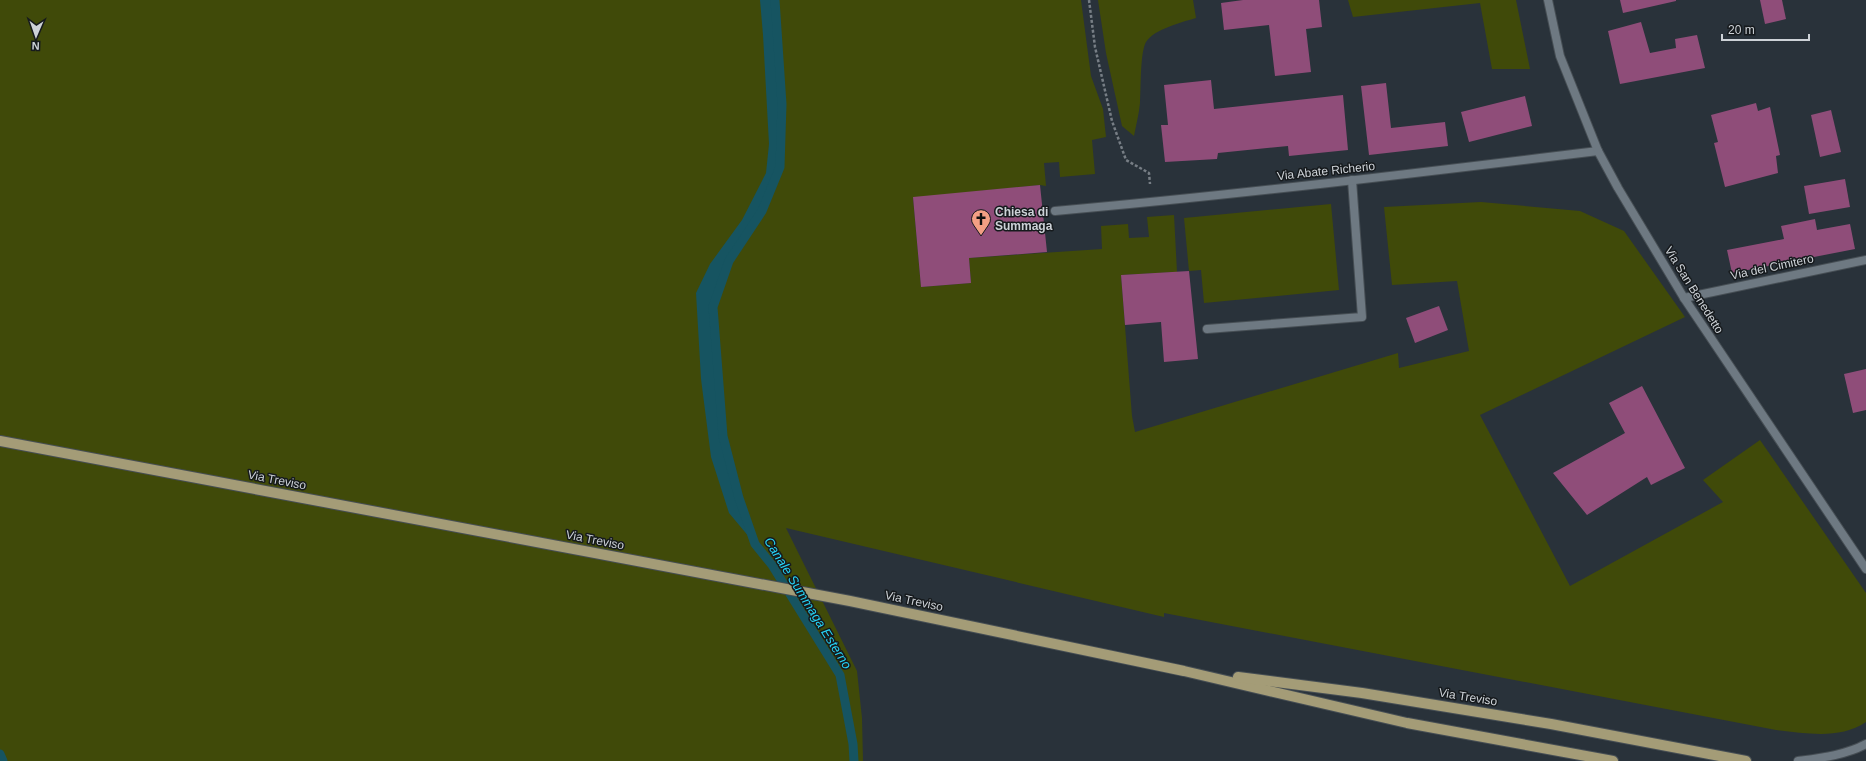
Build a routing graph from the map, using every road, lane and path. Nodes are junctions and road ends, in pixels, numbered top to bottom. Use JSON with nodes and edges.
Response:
{"nodes":[{"id":1,"x":1089,"y":0,"type":"edge"},
{"id":2,"x":1548,"y":0,"type":"edge"},
{"id":3,"x":1598,"y":151,"type":"junction"},
{"id":4,"x":1352,"y":180,"type":"junction"},
{"id":5,"x":1153,"y":202,"type":"junction"},
{"id":6,"x":1055,"y":211,"type":"dead end"},
{"id":7,"x":1866,"y":260,"type":"edge"},
{"id":8,"x":1684,"y":298,"type":"junction"},
{"id":9,"x":1207,"y":329,"type":"dead end"},
{"id":10,"x":0,"y":441,"type":"edge"},
{"id":11,"x":1866,"y":569,"type":"edge"},
{"id":12,"x":1184,"y":671,"type":"junction"},
{"id":13,"x":1866,"y":744,"type":"edge"},
{"id":14,"x":1613,"y":761,"type":"edge"},
{"id":15,"x":1746,"y":761,"type":"edge"},
{"id":16,"x":1798,"y":761,"type":"edge"}],
"edges":[{"from":1,"to":5,"type":"path"},
{"from":2,"to":3,"type":"street","name":"Via San Benedetto"},
{"from":3,"to":4,"type":"street","name":"Via Abate Richerio"},
{"from":3,"to":8,"type":"street","name":"Via San Benedetto"},
{"from":4,"to":5,"type":"street","name":"Via Abate Richerio"},
{"from":4,"to":9,"type":"street"},
{"from":5,"to":6,"type":"street","name":"Via Abate Richerio"},
{"from":7,"to":8,"type":"street","name":"Via del Cimitero"},
{"from":8,"to":11,"type":"street","name":"Via San Benedetto"},
{"from":10,"to":12,"type":"main road","name":"Via Treviso"},
{"from":12,"to":14,"type":"main road","name":"Via Treviso"},
{"from":12,"to":15,"type":"main road","name":"Via Treviso"},
{"from":13,"to":16,"type":"street"}]}
